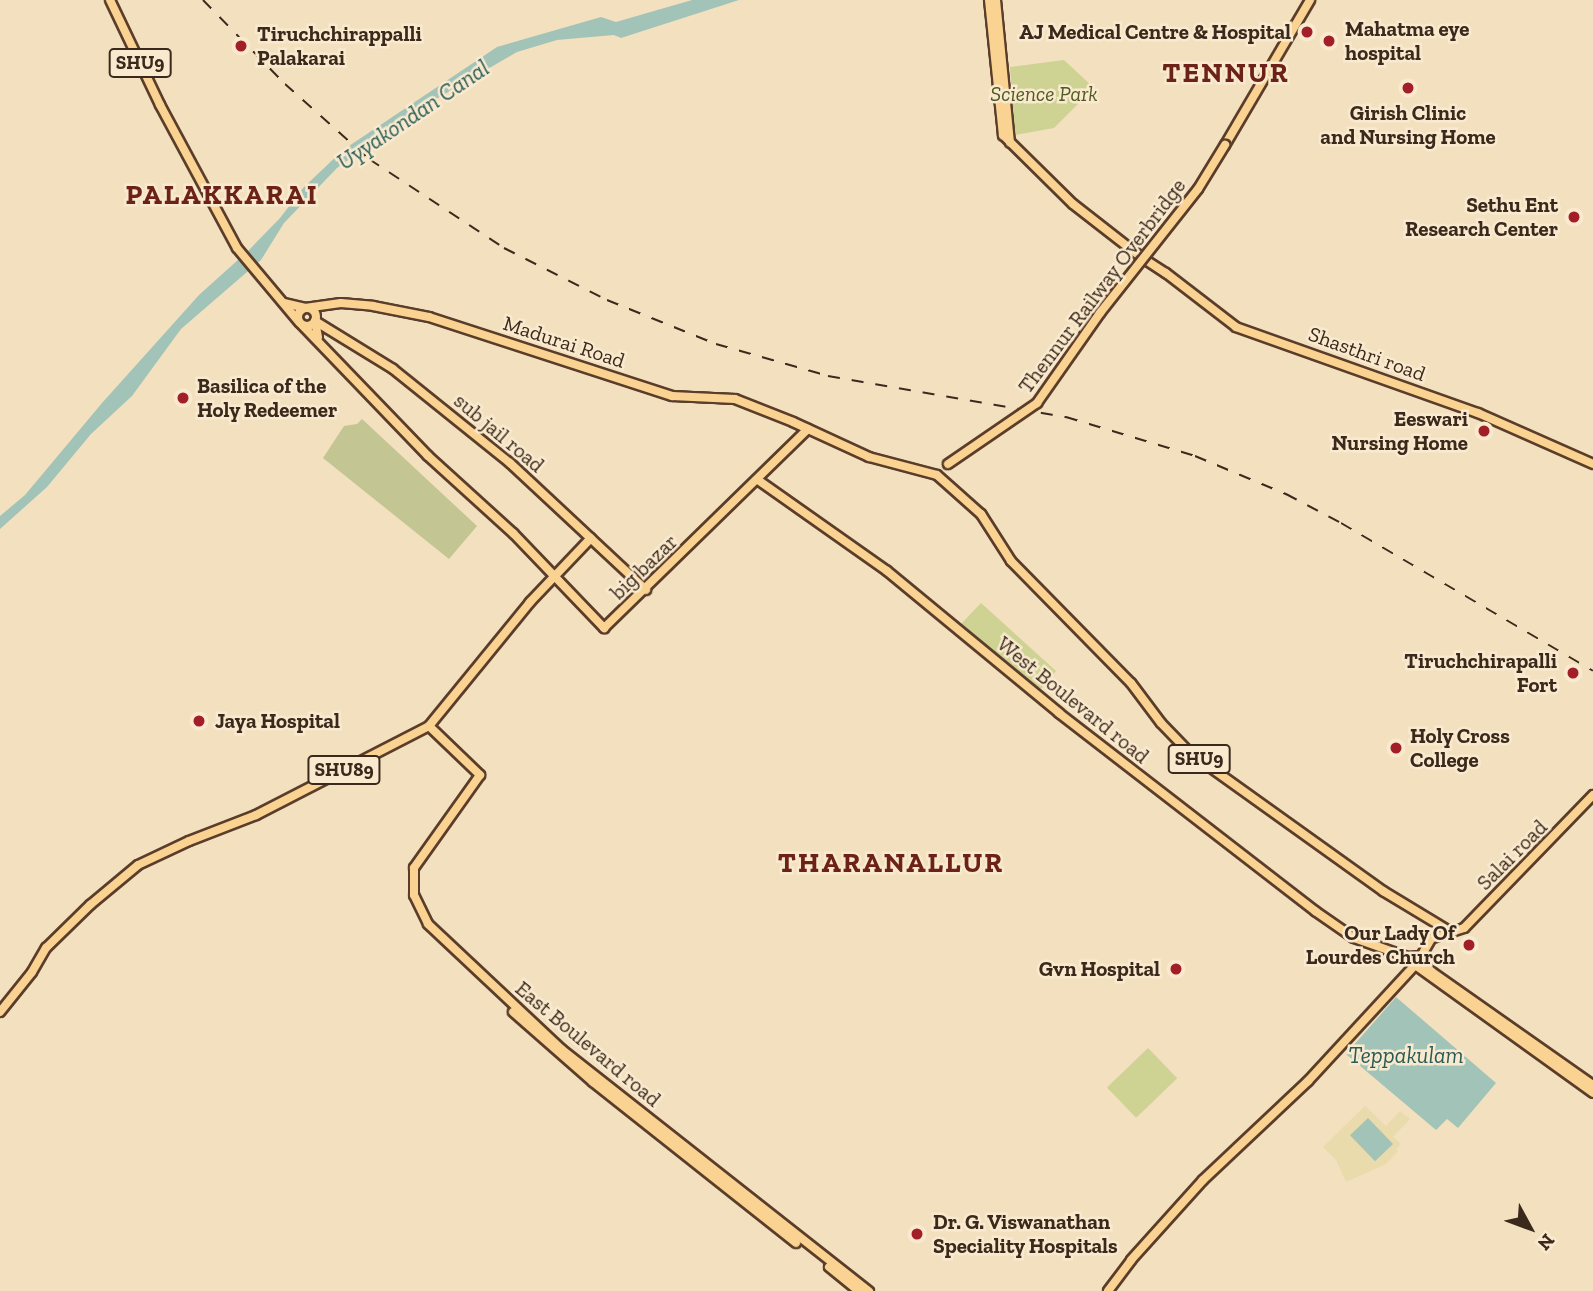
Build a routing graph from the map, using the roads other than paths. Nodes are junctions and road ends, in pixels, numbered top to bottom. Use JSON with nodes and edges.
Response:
{"nodes":[{"id":1,"x":110,"y":0,"type":"edge"},
{"id":2,"x":989,"y":0,"type":"edge"},
{"id":3,"x":996,"y":0,"type":"edge"},
{"id":4,"x":1310,"y":0,"type":"edge"},
{"id":5,"x":1010,"y":142,"type":"junction"},
{"id":6,"x":282,"y":301,"type":"junction"},
{"id":7,"x":327,"y":304,"type":"junction"},
{"id":8,"x":306,"y":308,"type":"junction"},
{"id":9,"x":315,"y":318,"type":"junction"},
{"id":10,"x":301,"y":323,"type":"junction"},
{"id":11,"x":320,"y":342,"type":"junction"},
{"id":12,"x":808,"y":429,"type":"junction"},
{"id":13,"x":948,"y":464,"type":"junction"},
{"id":14,"x":1593,"y":464,"type":"edge"},
{"id":15,"x":927,"y":471,"type":"junction"},
{"id":16,"x":758,"y":480,"type":"junction"},
{"id":17,"x":945,"y":480,"type":"junction"},
{"id":18,"x":591,"y":538,"type":"junction"},
{"id":19,"x":553,"y":577,"type":"junction"},
{"id":20,"x":646,"y":590,"type":"junction"},
{"id":21,"x":429,"y":726,"type":"junction"},
{"id":22,"x":1593,"y":795,"type":"edge"},
{"id":23,"x":1424,"y":918,"type":"junction"},
{"id":24,"x":1451,"y":932,"type":"junction"},
{"id":25,"x":1431,"y":939,"type":"junction"},
{"id":26,"x":446,"y":943,"type":"junction"},
{"id":27,"x":1420,"y":956,"type":"junction"},
{"id":28,"x":1408,"y":957,"type":"junction"},
{"id":29,"x":1414,"y":966,"type":"junction"},
{"id":30,"x":0,"y":1012,"type":"edge"},
{"id":31,"x":1593,"y":1085,"type":"edge"},
{"id":32,"x":1593,"y":1093,"type":"edge"},
{"id":33,"x":859,"y":1291,"type":"edge"},
{"id":34,"x":869,"y":1291,"type":"edge"},
{"id":35,"x":1108,"y":1291,"type":"edge"}],
"edges":[{"from":1,"to":6,"type":"main road","number":"SHU9"},
{"from":2,"to":5,"type":"main road"},
{"from":3,"to":5,"type":"main road"},
{"from":4,"to":13,"type":"main road","name":"Thennur Railway Overbridge","bridge":true},
{"from":5,"to":14,"type":"main road","name":"Shasthri road"},
{"from":6,"to":8,"type":"main road","number":"SHU9"},
{"from":6,"to":10,"type":"main road","number":"SHU9"},
{"from":7,"to":8,"type":"main road","name":"Madurai Road","number":"SHU9"},
{"from":7,"to":9,"type":"main road"},
{"from":7,"to":12,"type":"main road","name":"Madurai Road","number":"SHU9"},
{"from":8,"to":9,"type":"main road","number":"SHU9"},
{"from":8,"to":10,"type":"main road"},
{"from":9,"to":10,"type":"main road"},
{"from":9,"to":11,"type":"main road"},
{"from":9,"to":18,"type":"main road","name":"sub jail road"},
{"from":10,"to":11,"type":"main road"},
{"from":11,"to":19,"type":"main road"},
{"from":12,"to":15,"type":"main road","number":"SHU9"},
{"from":12,"to":16,"type":"main road","name":"big bazar"},
{"from":13,"to":15,"type":"main road","name":"Thennur Railway Overbridge"},
{"from":13,"to":17,"type":"main road"},
{"from":15,"to":17,"type":"main road","number":"SHU9"},
{"from":16,"to":20,"type":"main road","name":"big bazar"},
{"from":16,"to":28,"type":"main road","name":"West Boulevard road"},
{"from":17,"to":23,"type":"main road","number":"SHU9"},
{"from":18,"to":19,"type":"main road"},
{"from":18,"to":20,"type":"main road","name":"sub jail road"},
{"from":19,"to":20,"type":"main road","name":"big bazar"},
{"from":19,"to":21,"type":"main road","number":"SHU89"},
{"from":21,"to":26,"type":"main road","name":"East Boulevard road"},
{"from":21,"to":30,"type":"main road","number":"SHU89"},
{"from":22,"to":24,"type":"main road","name":"Salai road"},
{"from":23,"to":24,"type":"main road","number":"SHU9"},
{"from":23,"to":25,"type":"main road"},
{"from":24,"to":25,"type":"main road","name":"Salai road"},
{"from":25,"to":27,"type":"main road"},
{"from":26,"to":33,"type":"main road"},
{"from":26,"to":34,"type":"main road","name":"East Boulevard road"},
{"from":27,"to":28,"type":"main road"},
{"from":27,"to":31,"type":"main road"},
{"from":28,"to":29,"type":"main road"},
{"from":29,"to":32,"type":"main road"},
{"from":29,"to":35,"type":"main road"}]}
